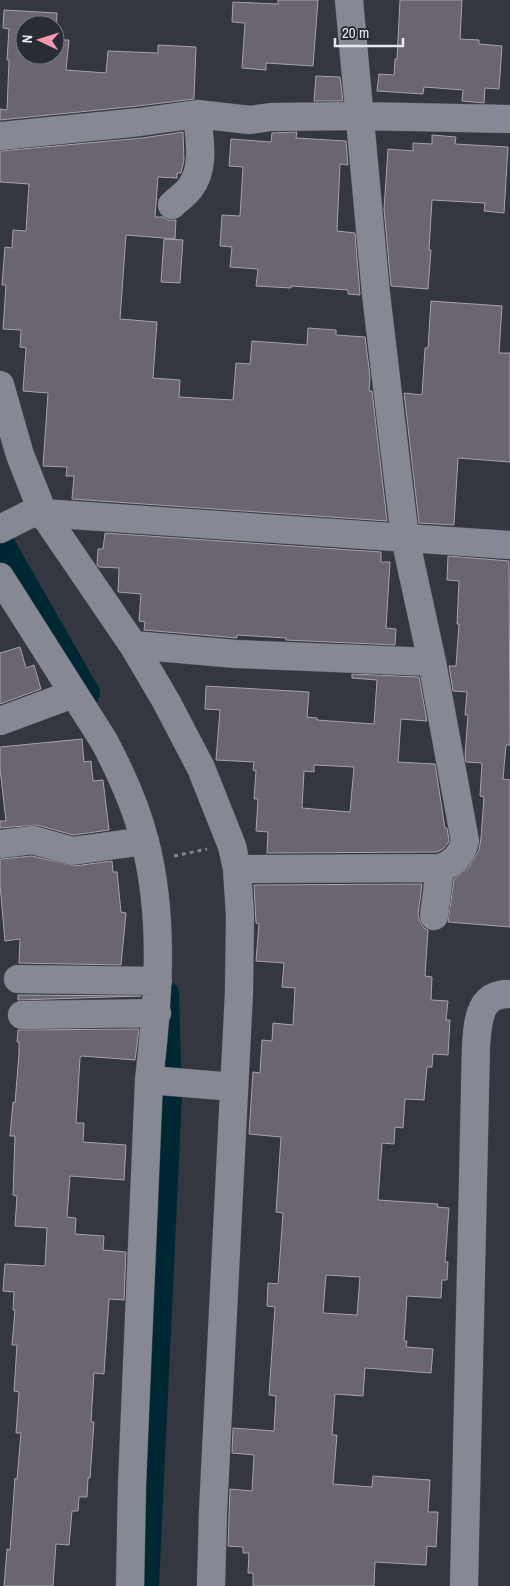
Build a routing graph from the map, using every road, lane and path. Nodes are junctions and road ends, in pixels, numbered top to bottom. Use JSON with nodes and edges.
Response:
{"nodes":[{"id":1,"x":348,"y":0,"type":"edge"},
{"id":2,"x":197,"y":114,"type":"junction"},
{"id":3,"x":358,"y":116,"type":"junction"},
{"id":4,"x":510,"y":119,"type":"edge"},
{"id":5,"x":0,"y":136,"type":"edge"},
{"id":6,"x":172,"y":204,"type":"dead end"},
{"id":7,"x":0,"y":385,"type":"edge"},
{"id":8,"x":37,"y":514,"type":"junction"},
{"id":9,"x":0,"y":529,"type":"edge"},
{"id":10,"x":405,"y":538,"type":"junction"},
{"id":11,"x":510,"y":545,"type":"edge"},
{"id":12,"x":0,"y":577,"type":"edge"},
{"id":13,"x":133,"y":645,"type":"junction"},
{"id":14,"x":432,"y":662,"type":"junction"},
{"id":15,"x":73,"y":694,"type":"junction"},
{"id":16,"x":0,"y":721,"type":"edge"},
{"id":17,"x":145,"y":841,"type":"junction"},
{"id":18,"x":0,"y":844,"type":"edge"},
{"id":19,"x":208,"y":849,"type":"dead end"},
{"id":20,"x":172,"y":857,"type":"dead end"},
{"id":21,"x":440,"y":868,"type":"junction"},
{"id":22,"x":237,"y":869,"type":"junction"},
{"id":23,"x":434,"y":916,"type":"dead end"},
{"id":24,"x":18,"y":979,"type":"dead end"},
{"id":25,"x":158,"y":981,"type":"junction"},
{"id":26,"x":510,"y":994,"type":"edge"},
{"id":27,"x":157,"y":1013,"type":"junction"},
{"id":28,"x":22,"y":1015,"type":"dead end"},
{"id":29,"x":153,"y":1080,"type":"junction"},
{"id":30,"x":223,"y":1087,"type":"junction"},
{"id":31,"x":130,"y":1586,"type":"edge"},
{"id":32,"x":211,"y":1586,"type":"edge"},
{"id":33,"x":464,"y":1586,"type":"edge"}],
"edges":[{"from":1,"to":3,"type":"street"},
{"from":2,"to":3,"type":"street"},
{"from":2,"to":5,"type":"street"},
{"from":2,"to":6,"type":"street"},
{"from":3,"to":4,"type":"street"},
{"from":3,"to":10,"type":"street"},
{"from":7,"to":8,"type":"street"},
{"from":8,"to":9,"type":"street"},
{"from":8,"to":10,"type":"street"},
{"from":8,"to":13,"type":"street"},
{"from":10,"to":11,"type":"street"},
{"from":10,"to":14,"type":"street"},
{"from":12,"to":15,"type":"street"},
{"from":13,"to":14,"type":"street"},
{"from":13,"to":22,"type":"street"},
{"from":14,"to":21,"type":"street"},
{"from":15,"to":16,"type":"street"},
{"from":15,"to":17,"type":"street"},
{"from":17,"to":18,"type":"street"},
{"from":17,"to":25,"type":"street"},
{"from":19,"to":20,"type":"path"},
{"from":21,"to":22,"type":"street"},
{"from":21,"to":23,"type":"street"},
{"from":22,"to":30,"type":"street"},
{"from":24,"to":25,"type":"street"},
{"from":25,"to":27,"type":"street"},
{"from":26,"to":33,"type":"street"},
{"from":27,"to":28,"type":"street"},
{"from":27,"to":29,"type":"street"},
{"from":29,"to":30,"type":"street"},
{"from":29,"to":31,"type":"street"},
{"from":30,"to":32,"type":"street"}]}
